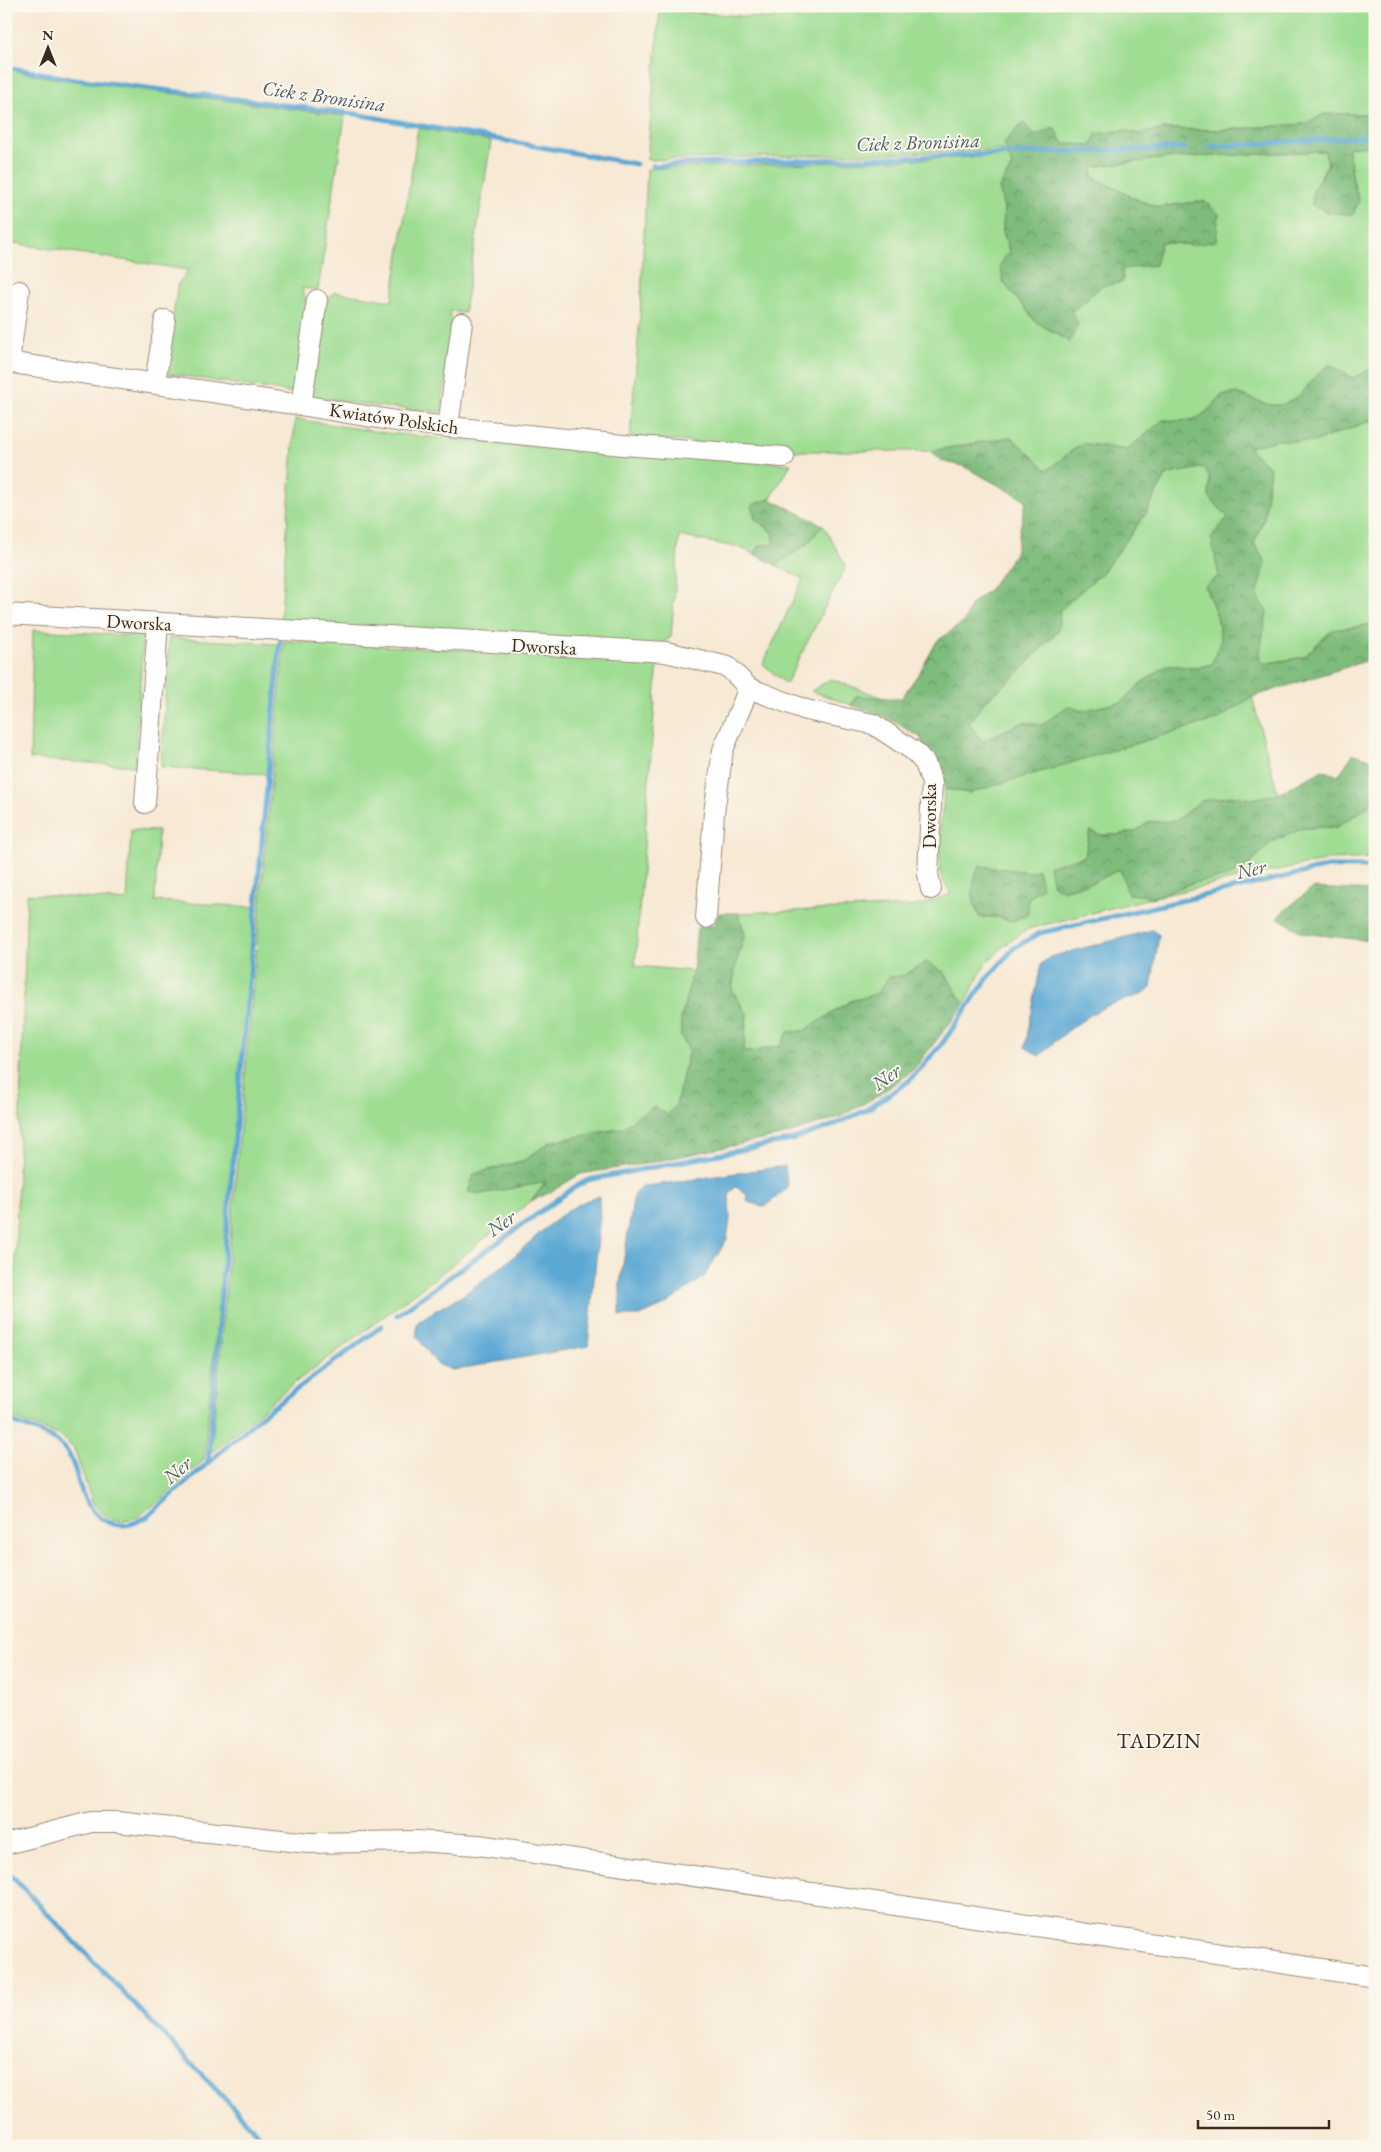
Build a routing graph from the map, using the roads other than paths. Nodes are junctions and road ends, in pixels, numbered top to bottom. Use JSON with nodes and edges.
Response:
{"nodes":[{"id":1,"x":19,"y":291,"type":"dead end"},
{"id":2,"x":317,"y":300,"type":"dead end"},
{"id":3,"x":164,"y":320,"type":"dead end"},
{"id":4,"x":462,"y":323,"type":"dead end"},
{"id":5,"x":7,"y":362,"type":"edge"},
{"id":6,"x":155,"y":383,"type":"junction"},
{"id":7,"x":301,"y":405,"type":"junction"},
{"id":8,"x":448,"y":427,"type":"junction"},
{"id":9,"x":784,"y":457,"type":"dead end"},
{"id":10,"x":6,"y":614,"type":"edge"},
{"id":11,"x":158,"y":623,"type":"junction"},
{"id":12,"x":749,"y":688,"type":"junction"},
{"id":13,"x":145,"y":803,"type":"dead end"},
{"id":14,"x":931,"y":888,"type":"dead end"},
{"id":15,"x":706,"y":918,"type":"dead end"},
{"id":16,"x":6,"y":1844,"type":"edge"},
{"id":17,"x":1375,"y":1977,"type":"edge"}],
"edges":[{"from":1,"to":5,"type":"street"},
{"from":2,"to":7,"type":"street"},
{"from":3,"to":6,"type":"street"},
{"from":4,"to":8,"type":"street"},
{"from":5,"to":6,"type":"street","name":"Kwiatów Polskich"},
{"from":6,"to":7,"type":"street","name":"Kwiatów Polskich"},
{"from":7,"to":8,"type":"street","name":"Kwiatów Polskich"},
{"from":8,"to":9,"type":"street","name":"Kwiatów Polskich"},
{"from":10,"to":11,"type":"street","name":"Dworska"},
{"from":11,"to":12,"type":"street","name":"Dworska"},
{"from":11,"to":13,"type":"street"},
{"from":12,"to":14,"type":"street","name":"Dworska"},
{"from":12,"to":15,"type":"street"},
{"from":16,"to":17,"type":"street"}]}
